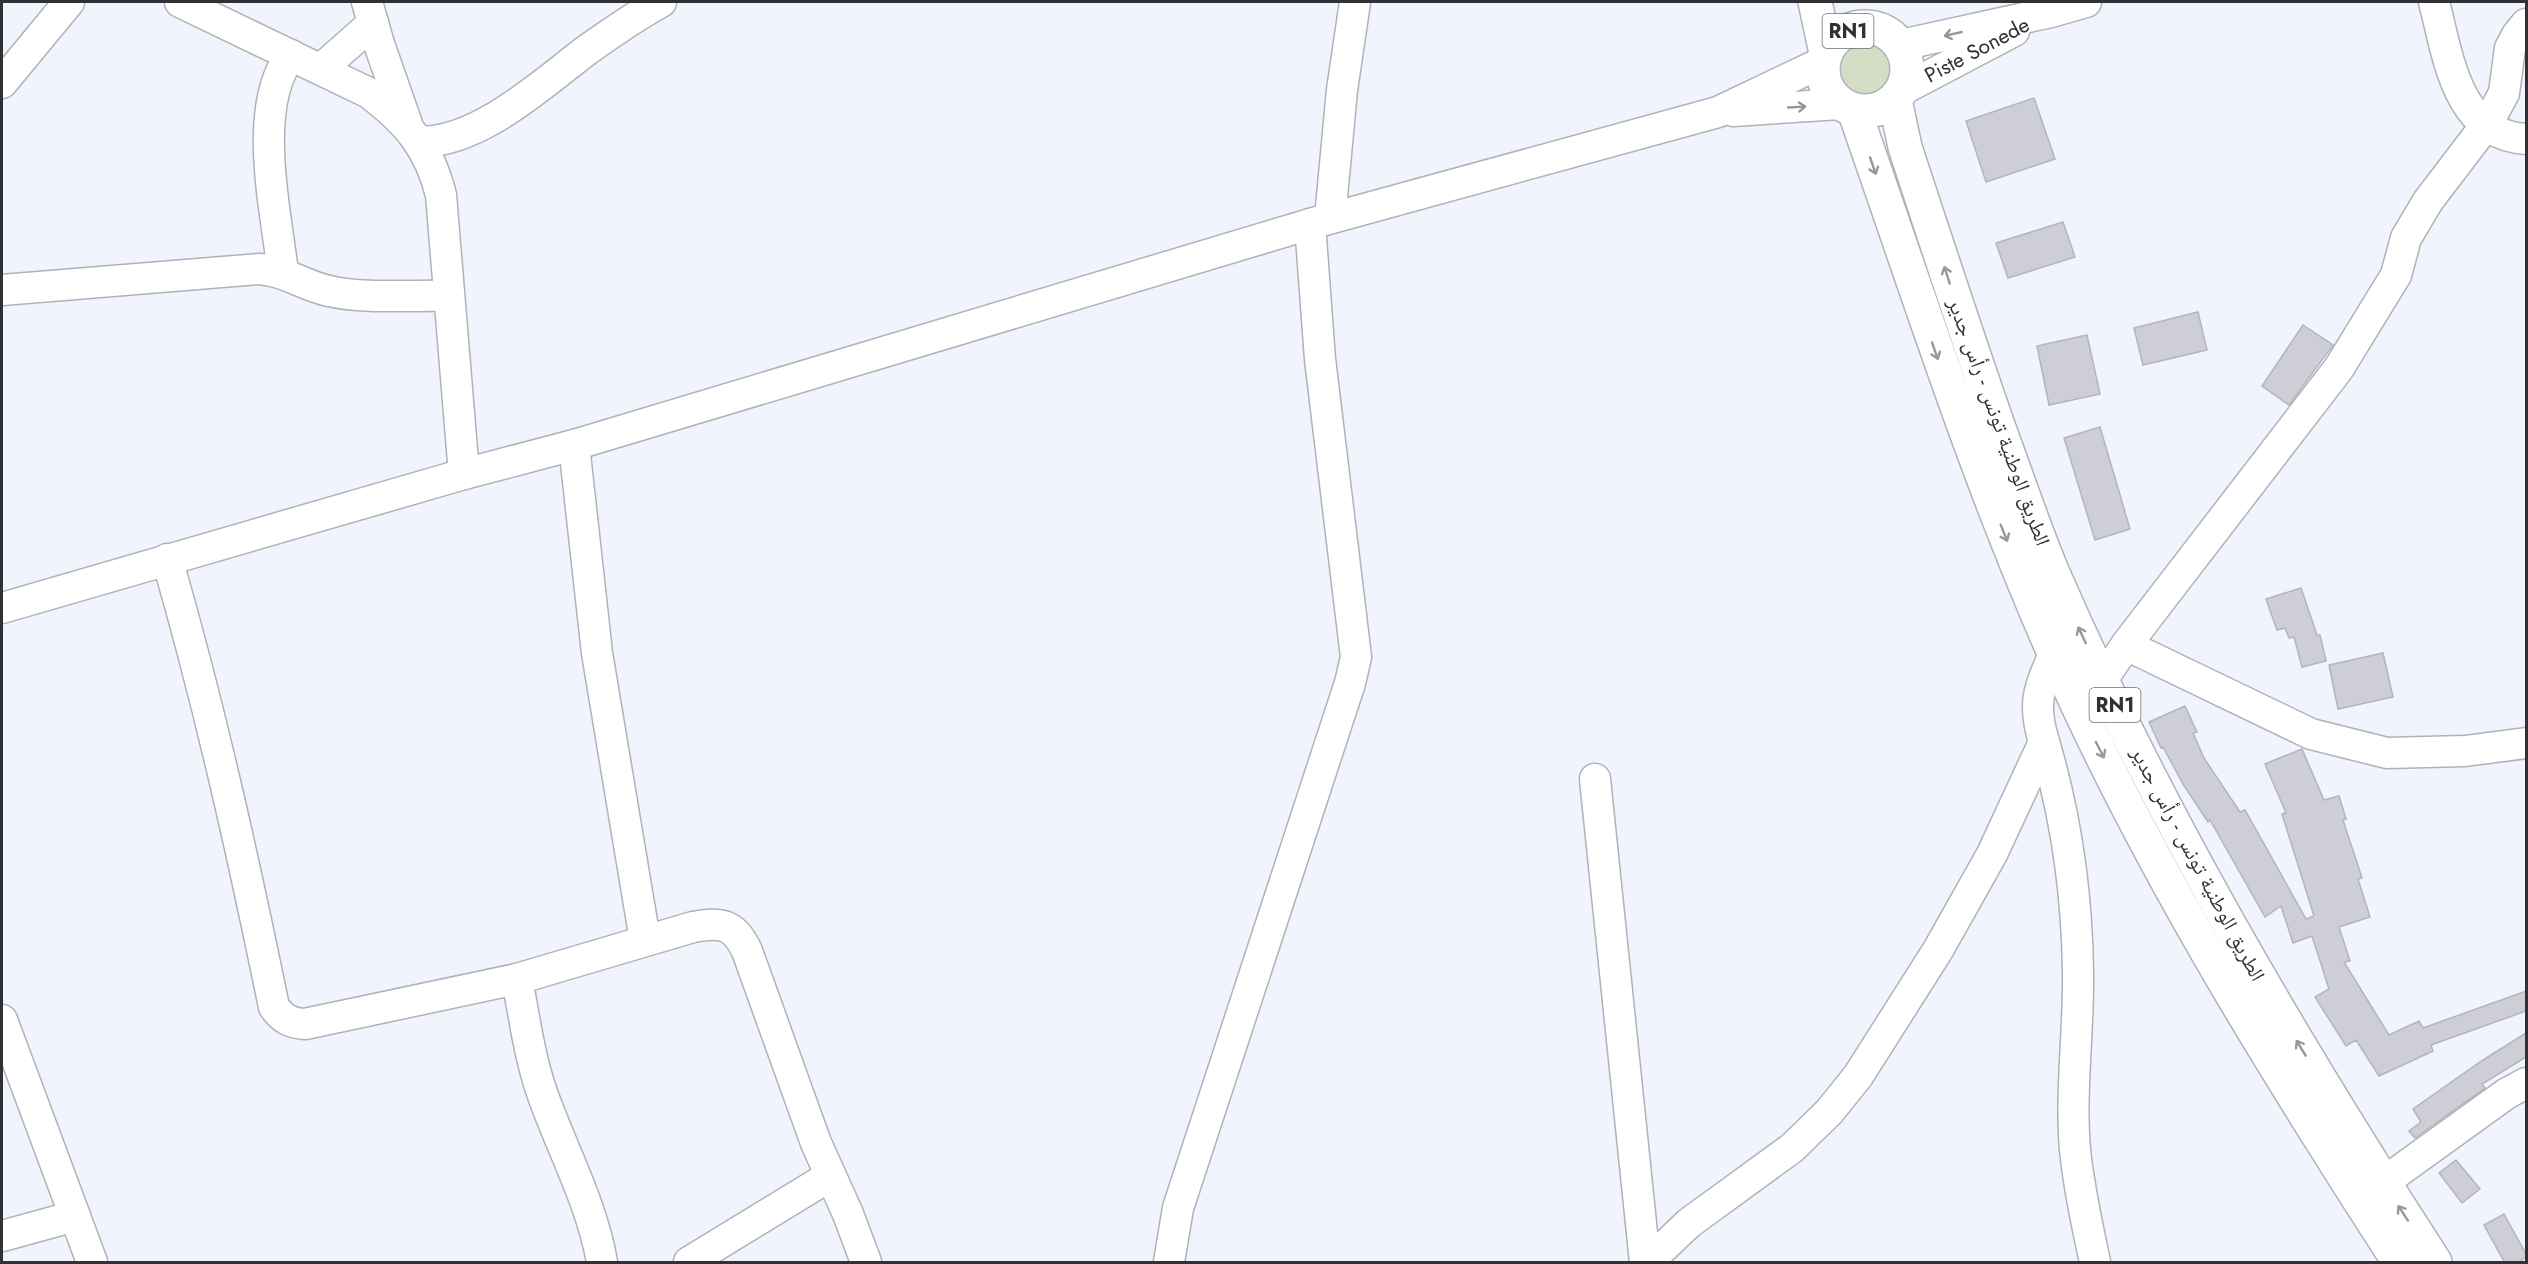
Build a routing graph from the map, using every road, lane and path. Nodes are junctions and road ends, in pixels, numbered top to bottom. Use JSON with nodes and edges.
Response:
{"nodes":[{"id":1,"x":69,"y":2,"type":"edge"},
{"id":2,"x":180,"y":2,"type":"edge"},
{"id":3,"x":661,"y":2,"type":"edge"},
{"id":4,"x":1355,"y":2,"type":"edge"},
{"id":5,"x":1815,"y":2,"type":"edge"},
{"id":6,"x":1875,"y":2,"type":"edge"},
{"id":7,"x":2086,"y":2,"type":"edge"},
{"id":8,"x":2434,"y":2,"type":"edge"},
{"id":9,"x":370,"y":12,"type":"edge"},
{"id":10,"x":2051,"y":12,"type":"junction"},
{"id":11,"x":2526,"y":24,"type":"edge"},
{"id":12,"x":1898,"y":42,"type":"junction"},
{"id":13,"x":291,"y":55,"type":"junction"},
{"id":14,"x":1824,"y":57,"type":"junction"},
{"id":15,"x":321,"y":69,"type":"junction"},
{"id":16,"x":2,"y":83,"type":"edge"},
{"id":17,"x":1899,"y":94,"type":"junction"},
{"id":18,"x":1847,"y":107,"type":"junction"},
{"id":19,"x":1718,"y":112,"type":"junction"},
{"id":20,"x":2486,"y":125,"type":"junction"},
{"id":21,"x":414,"y":135,"type":"junction"},
{"id":22,"x":2526,"y":139,"type":"edge"},
{"id":23,"x":1320,"y":221,"type":"junction"},
{"id":24,"x":284,"y":273,"type":"junction"},
{"id":25,"x":2,"y":290,"type":"edge"},
{"id":26,"x":449,"y":296,"type":"junction"},
{"id":27,"x":573,"y":445,"type":"junction"},
{"id":28,"x":464,"y":474,"type":"junction"},
{"id":29,"x":167,"y":559,"type":"junction"},
{"id":30,"x":2,"y":608,"type":"edge"},
{"id":31,"x":2126,"y":645,"type":"junction"},
{"id":32,"x":2054,"y":654,"type":"junction"},
{"id":33,"x":2102,"y":680,"type":"junction"},
{"id":34,"x":2044,"y":742,"type":"junction"},
{"id":35,"x":2526,"y":743,"type":"edge"},
{"id":36,"x":1595,"y":779,"type":"dead end"},
{"id":37,"x":645,"y":940,"type":"junction"},
{"id":38,"x":517,"y":979,"type":"junction"},
{"id":39,"x":2,"y":1020,"type":"edge"},
{"id":40,"x":2526,"y":1083,"type":"edge"},
{"id":41,"x":830,"y":1176,"type":"junction"},
{"id":42,"x":2371,"y":1191,"type":"junction"},
{"id":43,"x":75,"y":1216,"type":"junction"},
{"id":44,"x":2,"y":1236,"type":"edge"},
{"id":45,"x":92,"y":1263,"type":"edge"},
{"id":46,"x":602,"y":1263,"type":"edge"},
{"id":47,"x":689,"y":1263,"type":"edge"},
{"id":48,"x":866,"y":1263,"type":"edge"},
{"id":49,"x":1169,"y":1263,"type":"edge"},
{"id":50,"x":1646,"y":1263,"type":"edge"},
{"id":51,"x":2095,"y":1263,"type":"edge"},
{"id":52,"x":2399,"y":1263,"type":"edge"},
{"id":53,"x":2435,"y":1263,"type":"edge"}],
"edges":[{"from":1,"to":16,"type":"street"},
{"from":2,"to":13,"type":"street"},
{"from":3,"to":21,"type":"street"},
{"from":4,"to":23,"type":"street"},
{"from":5,"to":14,"type":"highway","number":"RN1"},
{"from":6,"to":12,"type":"highway","number":"RN1"},
{"from":7,"to":10,"type":"street","name":"Piste Sonede"},
{"from":8,"to":20,"type":"street"},
{"from":9,"to":15,"type":"street"},
{"from":9,"to":21,"type":"street"},
{"from":10,"to":12,"type":"street","name":"Piste Sonede","one_way":true},
{"from":10,"to":17,"type":"street","name":"Piste Sonede"},
{"from":11,"to":20,"type":"street"},
{"from":12,"to":14,"type":"highway","number":"RN1"},
{"from":12,"to":17,"type":"highway","number":"RN1"},
{"from":13,"to":15,"type":"street"},
{"from":13,"to":24,"type":"street"},
{"from":14,"to":18,"type":"highway","number":"RN1"},
{"from":14,"to":19,"type":"street"},
{"from":15,"to":21,"type":"street"},
{"from":17,"to":18,"type":"highway"},
{"from":33,"to":17,"type":"highway","name":"الطريق الوطنية تونس - رأس جدير","number":"RN1","one_way":true},
{"from":19,"to":18,"type":"street","one_way":true},
{"from":18,"to":32,"type":"highway","name":"الطريق الوطنية تونس - رأس جدير","number":"RN1","one_way":true},
{"from":19,"to":23,"type":"street"},
{"from":20,"to":22,"type":"street"},
{"from":20,"to":31,"type":"street"},
{"from":21,"to":26,"type":"street"},
{"from":23,"to":27,"type":"street"},
{"from":23,"to":49,"type":"street"},
{"from":24,"to":25,"type":"street"},
{"from":24,"to":26,"type":"street"},
{"from":26,"to":28,"type":"street"},
{"from":27,"to":28,"type":"street"},
{"from":27,"to":37,"type":"street"},
{"from":28,"to":29,"type":"street"},
{"from":29,"to":30,"type":"street"},
{"from":29,"to":38,"type":"street"},
{"from":31,"to":33,"type":"street"},
{"from":31,"to":35,"type":"street"},
{"from":32,"to":34,"type":"street"},
{"from":32,"to":42,"type":"highway","name":"الطريق الوطنية تونس - رأس جدير","number":"RN1","one_way":true},
{"from":42,"to":33,"type":"highway","name":"الطريق الوطنية تونس - رأس جدير","number":"RN1","one_way":true},
{"from":34,"to":50,"type":"street"},
{"from":34,"to":51,"type":"street"},
{"from":36,"to":50,"type":"street"},
{"from":37,"to":38,"type":"street"},
{"from":37,"to":41,"type":"street"},
{"from":38,"to":46,"type":"street"},
{"from":39,"to":43,"type":"street"},
{"from":40,"to":42,"type":"street"},
{"from":41,"to":47,"type":"street"},
{"from":41,"to":48,"type":"street"},
{"from":42,"to":52,"type":"highway","name":"الطريق الوطنية تونس - رأس جدير","number":"RN1"},
{"from":53,"to":42,"type":"highway","name":"الطريق الوطنية تونس - رأس جدير","number":"RN1","one_way":true},
{"from":43,"to":44,"type":"street"},
{"from":43,"to":45,"type":"street"}]}
